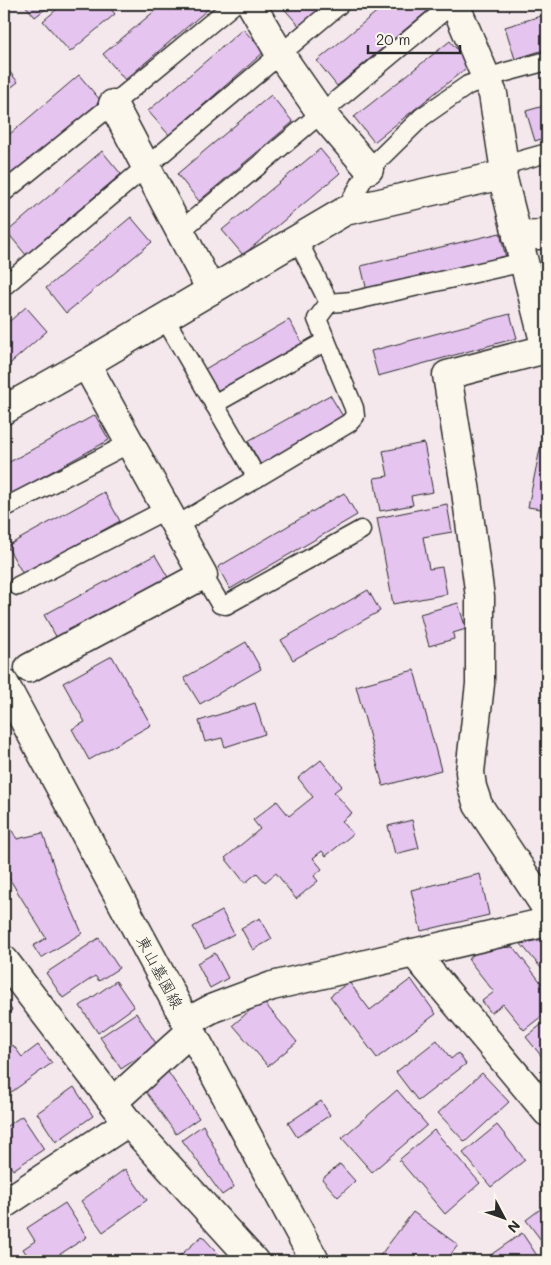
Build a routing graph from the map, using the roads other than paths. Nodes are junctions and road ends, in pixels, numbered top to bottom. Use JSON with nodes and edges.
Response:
{"nodes":[{"id":1,"x":234,"y":4,"type":"edge"},
{"id":2,"x":251,"y":4,"type":"edge"},
{"id":3,"x":340,"y":4,"type":"edge"},
{"id":4,"x":458,"y":4,"type":"edge"},
{"id":5,"x":280,"y":54,"type":"junction"},
{"id":6,"x":547,"y":61,"type":"edge"},
{"id":7,"x":487,"y":78,"type":"junction"},
{"id":8,"x":114,"y":104,"type":"junction"},
{"id":9,"x":321,"y":113,"type":"junction"},
{"id":10,"x":547,"y":153,"type":"edge"},
{"id":11,"x":146,"y":168,"type":"junction"},
{"id":12,"x":368,"y":169,"type":"junction"},
{"id":13,"x":503,"y":170,"type":"junction"},
{"id":14,"x":4,"y":192,"type":"edge"},
{"id":15,"x":345,"y":211,"type":"junction"},
{"id":16,"x":180,"y":231,"type":"junction"},
{"id":17,"x":547,"y":232,"type":"edge"},
{"id":18,"x":298,"y":239,"type":"junction"},
{"id":19,"x":520,"y":249,"type":"junction"},
{"id":20,"x":4,"y":286,"type":"edge"},
{"id":21,"x":210,"y":290,"type":"junction"},
{"id":22,"x":329,"y":303,"type":"junction"},
{"id":23,"x":164,"y":317,"type":"junction"},
{"id":24,"x":326,"y":341,"type":"junction"},
{"id":25,"x":86,"y":364,"type":"junction"},
{"id":26,"x":214,"y":404,"type":"junction"},
{"id":27,"x":4,"y":410,"type":"edge"},
{"id":28,"x":130,"y":443,"type":"junction"},
{"id":29,"x":257,"y":478,"type":"junction"},
{"id":30,"x":4,"y":508,"type":"edge"},
{"id":31,"x":171,"y":517,"type":"junction"},
{"id":32,"x":361,"y":530,"type":"dead end"},
{"id":33,"x":203,"y":575,"type":"junction"},
{"id":34,"x":18,"y":586,"type":"dead end"},
{"id":35,"x":29,"y":668,"type":"dead end"},
{"id":36,"x":4,"y":683,"type":"edge"},
{"id":37,"x":547,"y":909,"type":"edge"},
{"id":38,"x":547,"y":922,"type":"edge"},
{"id":39,"x":414,"y":952,"type":"junction"},
{"id":40,"x":4,"y":960,"type":"edge"},
{"id":41,"x":189,"y":1027,"type":"junction"},
{"id":42,"x":120,"y":1112,"type":"junction"},
{"id":43,"x":547,"y":1112,"type":"edge"},
{"id":44,"x":4,"y":1204,"type":"edge"},
{"id":45,"x":254,"y":1261,"type":"edge"},
{"id":46,"x":315,"y":1261,"type":"edge"}],
"edges":[{"from":1,"to":8,"type":"lane"},
{"from":2,"to":5,"type":"street"},
{"from":3,"to":5,"type":"lane"},
{"from":4,"to":7,"type":"street"},
{"from":4,"to":9,"type":"lane"},
{"from":5,"to":9,"type":"street"},
{"from":5,"to":11,"type":"lane"},
{"from":6,"to":7,"type":"lane"},
{"from":7,"to":12,"type":"lane"},
{"from":7,"to":13,"type":"street"},
{"from":8,"to":11,"type":"street"},
{"from":8,"to":14,"type":"lane"},
{"from":9,"to":12,"type":"street"},
{"from":9,"to":16,"type":"lane"},
{"from":10,"to":13,"type":"lane"},
{"from":11,"to":16,"type":"street"},
{"from":11,"to":20,"type":"lane"},
{"from":12,"to":15,"type":"lane"},
{"from":13,"to":15,"type":"street"},
{"from":13,"to":19,"type":"street"},
{"from":15,"to":18,"type":"street"},
{"from":16,"to":21,"type":"street"},
{"from":17,"to":19,"type":"street"},
{"from":18,"to":21,"type":"street"},
{"from":18,"to":22,"type":"lane"},
{"from":19,"to":22,"type":"lane"},
{"from":19,"to":37,"type":"street"},
{"from":21,"to":23,"type":"street"},
{"from":22,"to":24,"type":"lane"},
{"from":23,"to":25,"type":"street"},
{"from":23,"to":26,"type":"lane"},
{"from":24,"to":26,"type":"lane"},
{"from":24,"to":29,"type":"lane"},
{"from":25,"to":27,"type":"street"},
{"from":25,"to":28,"type":"street"},
{"from":26,"to":29,"type":"lane"},
{"from":28,"to":30,"type":"lane"},
{"from":28,"to":31,"type":"street"},
{"from":29,"to":31,"type":"lane"},
{"from":31,"to":33,"type":"street"},
{"from":31,"to":34,"type":"lane"},
{"from":32,"to":33,"type":"lane"},
{"from":33,"to":35,"type":"street"},
{"from":36,"to":41,"type":"street","name":"東山墓園線"},
{"from":38,"to":39,"type":"street"},
{"from":39,"to":41,"type":"street"},
{"from":39,"to":43,"type":"street"},
{"from":40,"to":42,"type":"street"},
{"from":41,"to":42,"type":"street"},
{"from":41,"to":46,"type":"street","name":"東山墓園線"},
{"from":42,"to":44,"type":"street"},
{"from":42,"to":45,"type":"street"}]}
